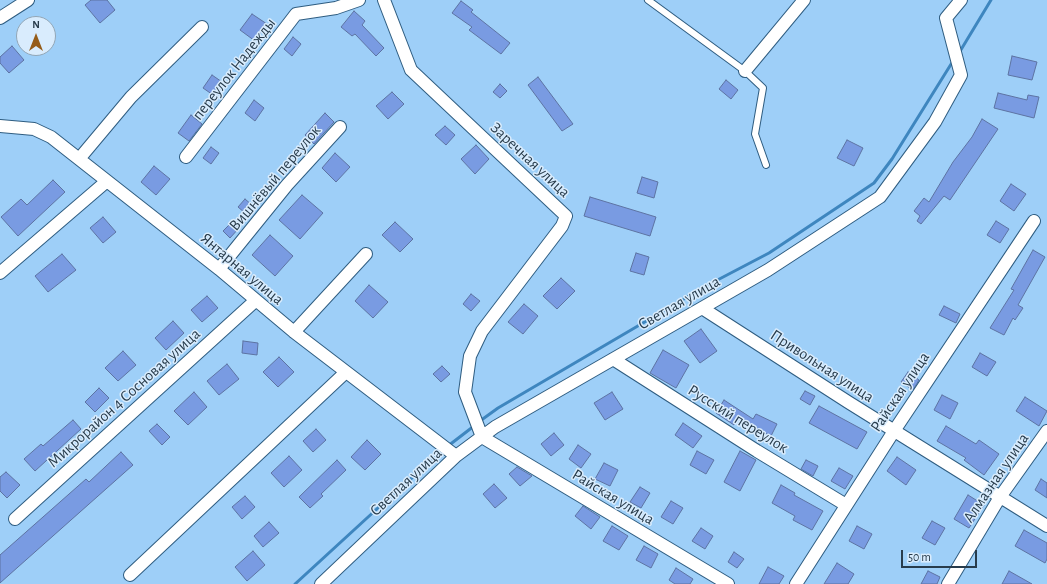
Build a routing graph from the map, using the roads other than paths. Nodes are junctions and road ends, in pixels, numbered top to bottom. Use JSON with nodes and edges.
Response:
{"nodes":[{"id":1,"x":28,"y":0,"type":"edge"},
{"id":2,"x":359,"y":0,"type":"edge"},
{"id":3,"x":384,"y":0,"type":"edge"},
{"id":4,"x":648,"y":0,"type":"edge"},
{"id":5,"x":804,"y":0,"type":"edge"},
{"id":6,"x":960,"y":0,"type":"edge"},
{"id":7,"x":0,"y":18,"type":"edge"},
{"id":8,"x":202,"y":27,"type":"dead end"},
{"id":9,"x":745,"y":70,"type":"junction"},
{"id":10,"x":0,"y":126,"type":"edge"},
{"id":11,"x":340,"y":127,"type":"dead end"},
{"id":12,"x":186,"y":157,"type":"dead end"},
{"id":13,"x":79,"y":159,"type":"junction"},
{"id":14,"x":766,"y":164,"type":"dead end"},
{"id":15,"x":107,"y":180,"type":"junction"},
{"id":16,"x":1034,"y":220,"type":"dead end"},
{"id":17,"x":366,"y":254,"type":"dead end"},
{"id":18,"x":219,"y":269,"type":"junction"},
{"id":19,"x":0,"y":273,"type":"edge"},
{"id":20,"x":255,"y":301,"type":"junction"},
{"id":21,"x":702,"y":308,"type":"junction"},
{"id":22,"x":294,"y":332,"type":"junction"},
{"id":23,"x":613,"y":359,"type":"junction"},
{"id":24,"x":346,"y":372,"type":"junction"},
{"id":25,"x":894,"y":431,"type":"junction"},
{"id":26,"x":1047,"y":431,"type":"edge"},
{"id":27,"x":482,"y":437,"type":"junction"},
{"id":28,"x":456,"y":456,"type":"junction"},
{"id":29,"x":1000,"y":497,"type":"junction"},
{"id":30,"x":846,"y":505,"type":"junction"},
{"id":31,"x":15,"y":519,"type":"dead end"},
{"id":32,"x":1047,"y":526,"type":"edge"},
{"id":33,"x":130,"y":575,"type":"dead end"},
{"id":34,"x":321,"y":584,"type":"edge"},
{"id":35,"x":728,"y":584,"type":"edge"},
{"id":36,"x":796,"y":584,"type":"edge"},
{"id":37,"x":948,"y":584,"type":"edge"}],
"edges":[{"from":1,"to":7,"type":"street"},
{"from":2,"to":12,"type":"street","name":"переулок Надежды"},
{"from":3,"to":27,"type":"street","name":"Заречная улица"},
{"from":4,"to":9,"type":"lane"},
{"from":5,"to":9,"type":"street"},
{"from":6,"to":21,"type":"street","name":"Светлая улица"},
{"from":8,"to":13,"type":"street"},
{"from":9,"to":14,"type":"lane"},
{"from":10,"to":13,"type":"street","name":"Янтарная улица"},
{"from":11,"to":18,"type":"street","name":"Вишнёвый переулок"},
{"from":13,"to":15,"type":"street","name":"Янтарная улица"},
{"from":15,"to":18,"type":"street","name":"Янтарная улица"},
{"from":15,"to":19,"type":"street"},
{"from":16,"to":25,"type":"street","name":"Райская улица"},
{"from":17,"to":22,"type":"street"},
{"from":18,"to":20,"type":"street","name":"Янтарная улица"},
{"from":20,"to":22,"type":"street","name":"Янтарная улица"},
{"from":20,"to":31,"type":"street","name":"Микрорайон 4 Сосновая улица"},
{"from":21,"to":23,"type":"street","name":"Светлая улица"},
{"from":21,"to":25,"type":"street","name":"Привольная улица"},
{"from":22,"to":24,"type":"street","name":"Янтарная улица"},
{"from":23,"to":27,"type":"street","name":"Светлая улица"},
{"from":23,"to":30,"type":"street","name":"Русский переулок"},
{"from":24,"to":28,"type":"street","name":"Янтарная улица"},
{"from":24,"to":33,"type":"street"},
{"from":25,"to":29,"type":"street","name":"Привольная улица"},
{"from":25,"to":30,"type":"street","name":"Райская улица"},
{"from":26,"to":29,"type":"street","name":"Алмазная улица"},
{"from":27,"to":28,"type":"street","name":"Светлая улица"},
{"from":27,"to":35,"type":"street","name":"Райская улица"},
{"from":28,"to":34,"type":"street","name":"Светлая улица"},
{"from":29,"to":32,"type":"street","name":"Привольная улица"},
{"from":29,"to":37,"type":"street","name":"Алмазная улица"},
{"from":30,"to":36,"type":"street","name":"Райская улица"}]}
